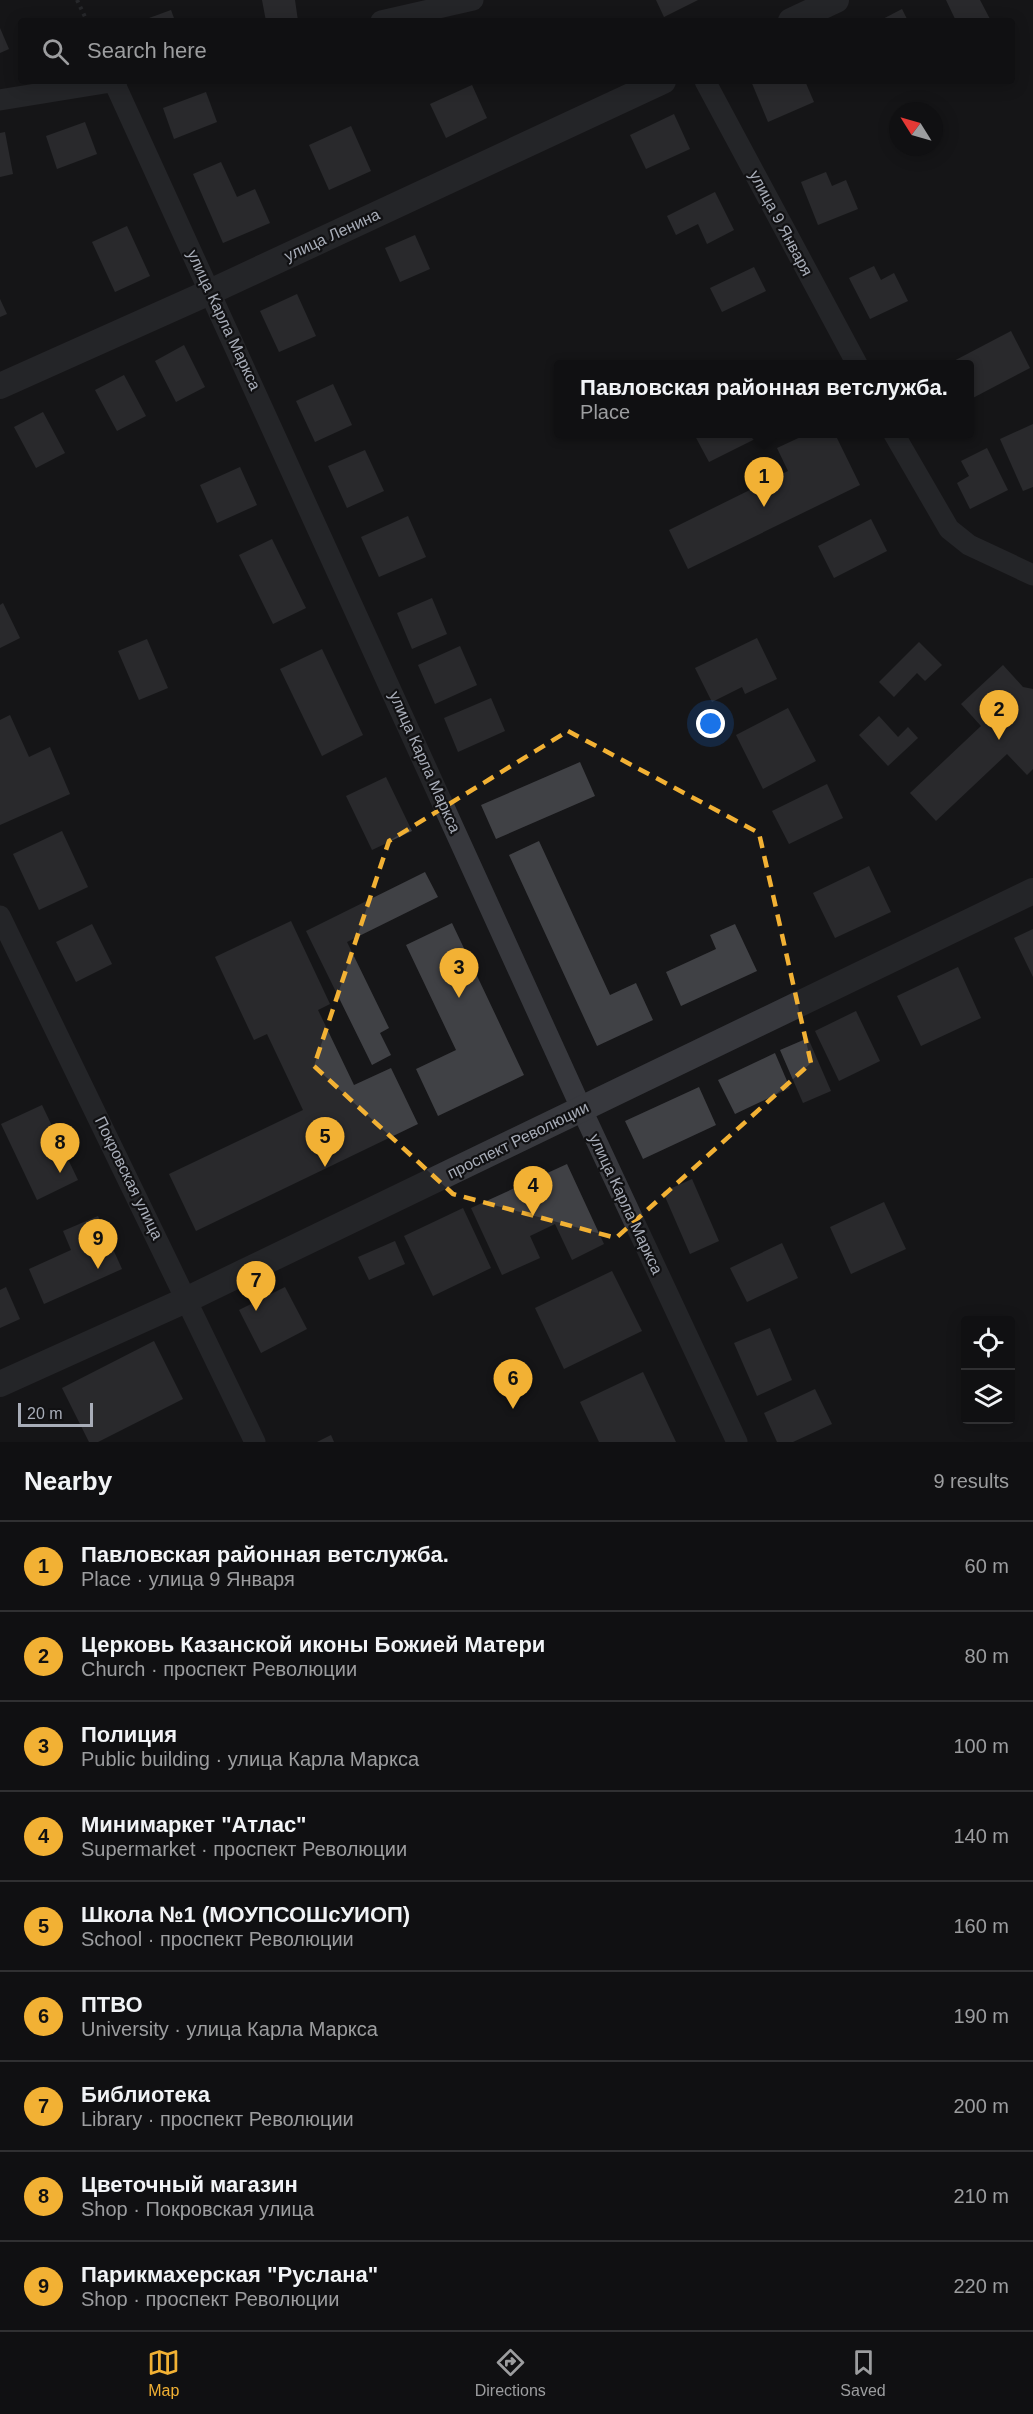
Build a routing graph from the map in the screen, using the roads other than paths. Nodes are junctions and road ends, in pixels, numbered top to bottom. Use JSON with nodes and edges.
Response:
{"nodes":[{"id":1,"x":473,"y":0,"type":"edge"},
{"id":2,"x":836,"y":0,"type":"edge"},
{"id":3,"x":394,"y":18,"type":"edge"},
{"id":4,"x":797,"y":18,"type":"edge"},
{"id":5,"x":98,"y":84,"type":"edge"},
{"id":6,"x":117,"y":84,"type":"edge"},
{"id":7,"x":657,"y":84,"type":"edge"},
{"id":8,"x":707,"y":84,"type":"edge"},
{"id":9,"x":0,"y":100,"type":"edge"},
{"id":10,"x":212,"y":291,"type":"junction"},
{"id":11,"x":855,"y":360,"type":"edge"},
{"id":12,"x":0,"y":387,"type":"edge"},
{"id":13,"x":896,"y":438,"type":"edge"},
{"id":14,"x":1033,"y":575,"type":"edge"},
{"id":15,"x":1033,"y":891,"type":"edge"},
{"id":16,"x":0,"y":916,"type":"edge"},
{"id":17,"x":582,"y":1110,"type":"junction"},
{"id":18,"x":188,"y":1299,"type":"junction"},
{"id":19,"x":0,"y":1384,"type":"edge"},
{"id":20,"x":255,"y":1442,"type":"edge"},
{"id":21,"x":737,"y":1442,"type":"edge"}],
"edges":[{"from":1,"to":3,"type":"street"},
{"from":2,"to":4,"type":"street"},
{"from":5,"to":9,"type":"street"},
{"from":6,"to":10,"type":"street","name":"улица Карла Маркса"},
{"from":7,"to":10,"type":"street","name":"улица Ленина"},
{"from":8,"to":11,"type":"street","name":"улица 9 Января"},
{"from":10,"to":12,"type":"street","name":"улица Ленина"},
{"from":10,"to":17,"type":"street","name":"улица Карла Маркса"},
{"from":13,"to":14,"type":"street"},
{"from":15,"to":17,"type":"street","name":"проспект Революции"},
{"from":16,"to":18,"type":"street","name":"Покровская улица"},
{"from":17,"to":18,"type":"street","name":"проспект Революции"},
{"from":17,"to":21,"type":"street","name":"улица Карла Маркса"},
{"from":18,"to":19,"type":"street","name":"проспект Революции"},
{"from":18,"to":20,"type":"street","name":"Покровская улица"}]}
